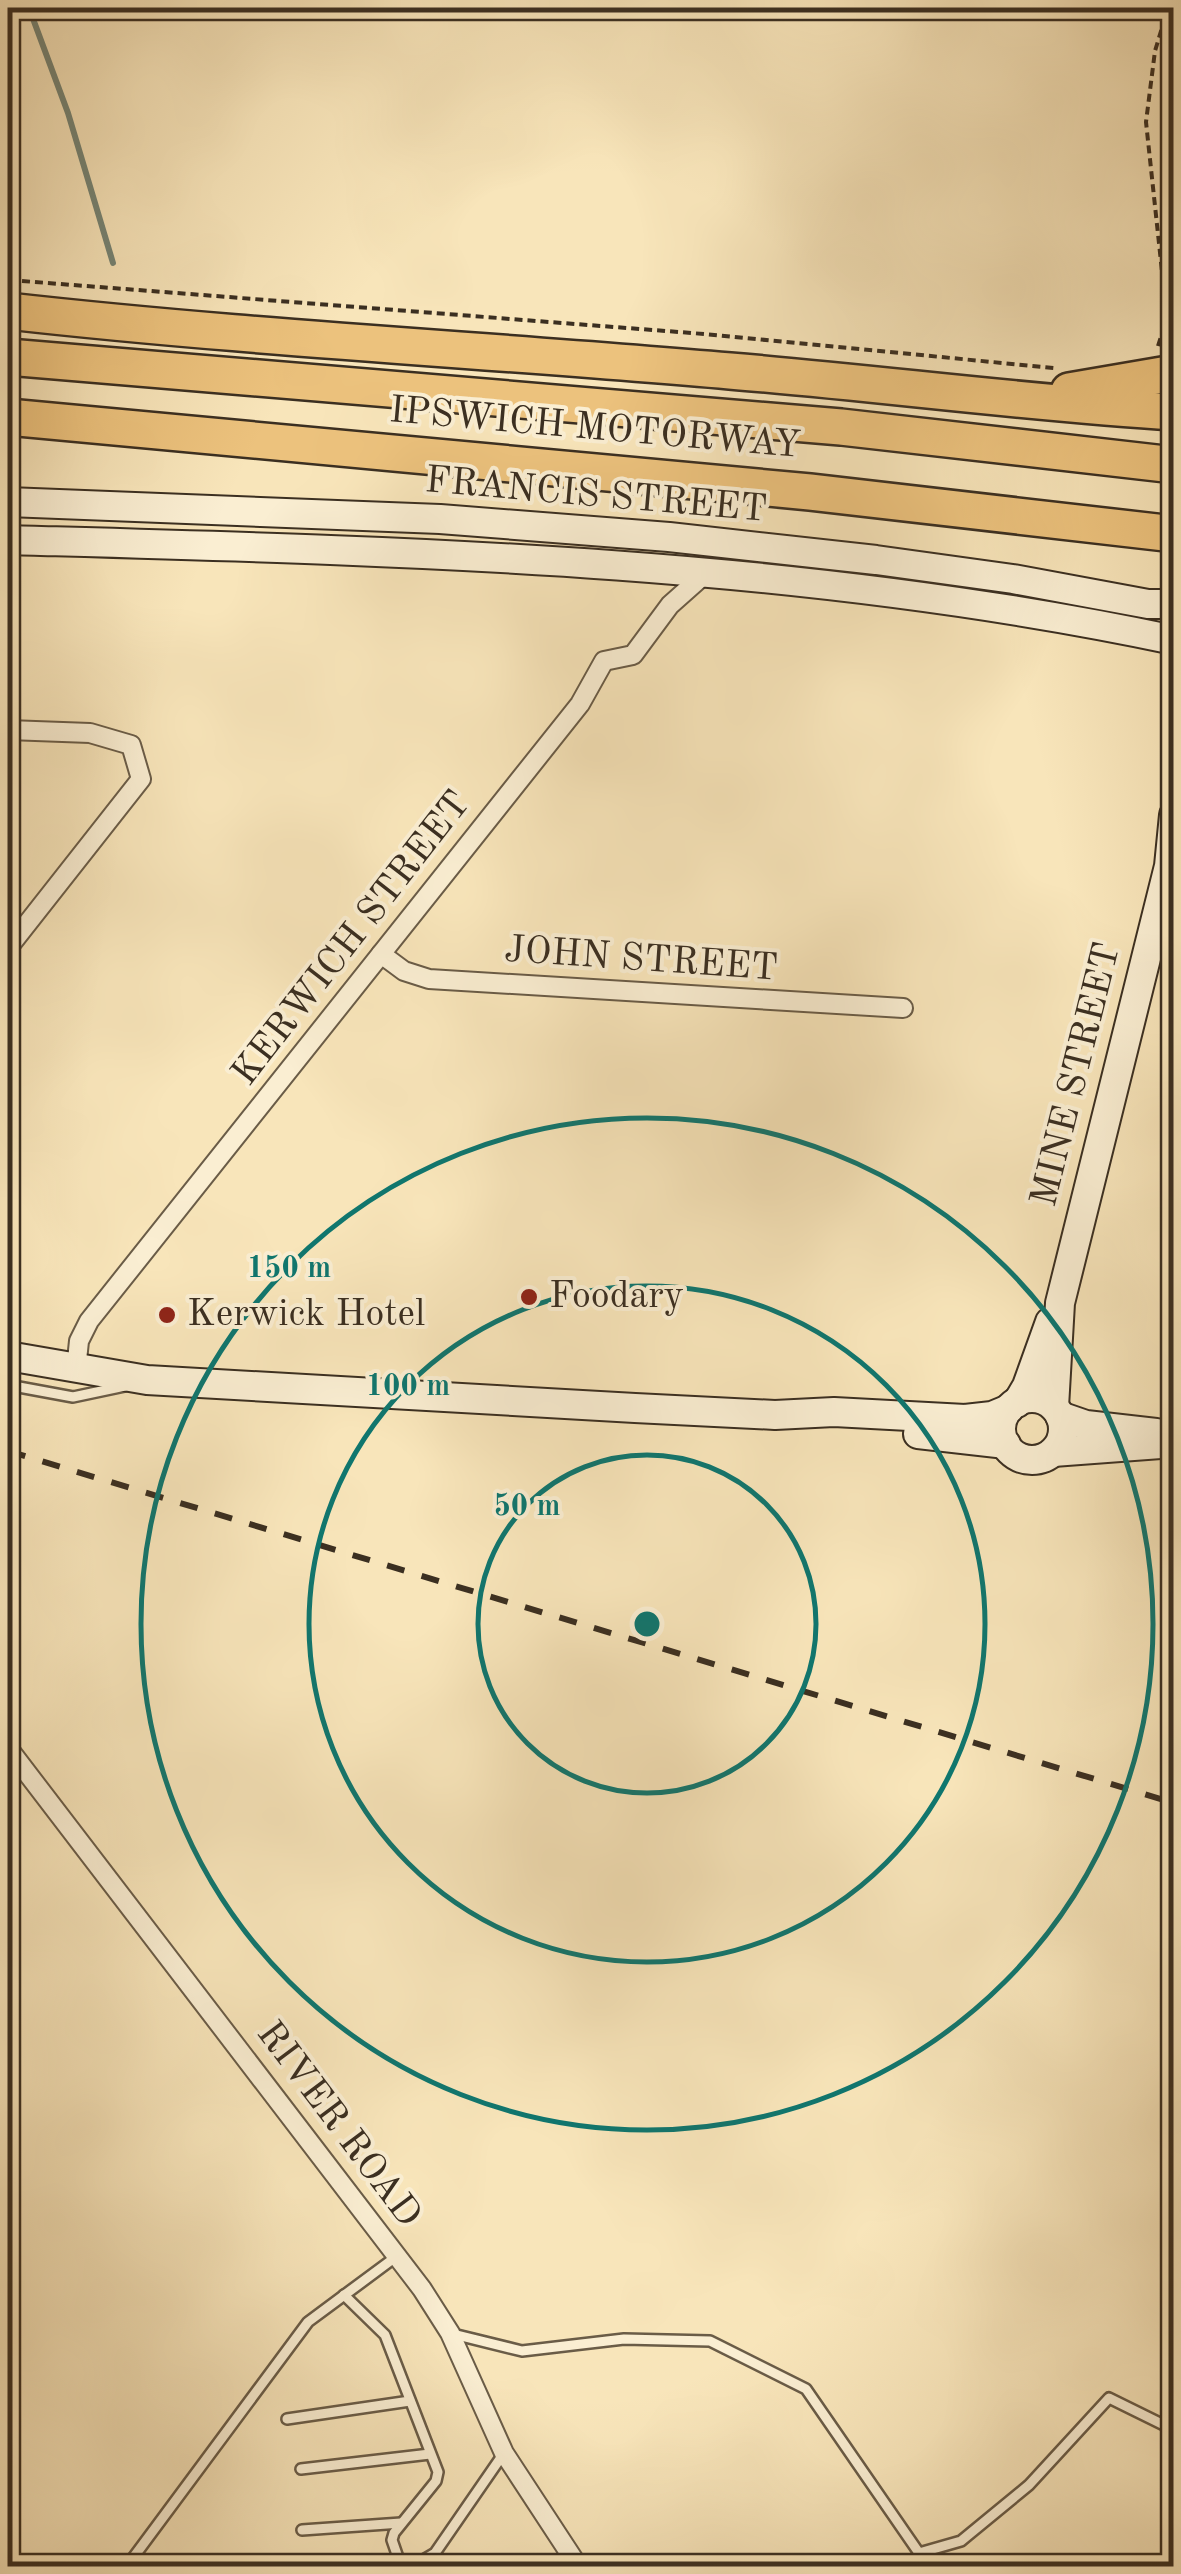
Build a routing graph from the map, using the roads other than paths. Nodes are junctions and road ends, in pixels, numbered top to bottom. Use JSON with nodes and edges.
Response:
{"nodes":[{"id":1,"x":8,"y":311,"type":"edge"},
{"id":2,"x":1162,"y":356,"type":"edge"},
{"id":3,"x":8,"y":358,"type":"edge"},
{"id":4,"x":1040,"y":402,"type":"junction"},
{"id":5,"x":1174,"y":412,"type":"edge"},
{"id":6,"x":8,"y":416,"type":"edge"},
{"id":7,"x":1174,"y":464,"type":"edge"},
{"id":8,"x":8,"y":502,"type":"edge"},
{"id":9,"x":1174,"y":534,"type":"edge"},
{"id":10,"x":8,"y":540,"type":"edge"},
{"id":11,"x":706,"y":573,"type":"junction"},
{"id":12,"x":1174,"y":604,"type":"edge"},
{"id":13,"x":1174,"y":640,"type":"edge"},
{"id":14,"x":8,"y":730,"type":"edge"},
{"id":15,"x":1174,"y":815,"type":"edge"},
{"id":16,"x":1171,"y":862,"type":"edge"},
{"id":17,"x":8,"y":948,"type":"edge"},
{"id":18,"x":382,"y":954,"type":"junction"},
{"id":19,"x":903,"y":1008,"type":"dead end"},
{"id":20,"x":1060,"y":1303,"type":"junction"},
{"id":21,"x":8,"y":1356,"type":"edge"},
{"id":22,"x":76,"y":1370,"type":"junction"},
{"id":23,"x":147,"y":1380,"type":"junction"},
{"id":24,"x":8,"y":1385,"type":"edge"},
{"id":25,"x":1013,"y":1406,"type":"junction"},
{"id":26,"x":1057,"y":1411,"type":"junction"},
{"id":27,"x":775,"y":1415,"type":"junction"},
{"id":28,"x":1174,"y":1435,"type":"edge"},
{"id":29,"x":1174,"y":1443,"type":"edge"},
{"id":30,"x":1006,"y":1444,"type":"junction"},
{"id":31,"x":1053,"y":1452,"type":"junction"},
{"id":32,"x":8,"y":1748,"type":"edge"},
{"id":33,"x":397,"y":2256,"type":"junction"},
{"id":34,"x":344,"y":2295,"type":"junction"},
{"id":35,"x":450,"y":2333,"type":"junction"},
{"id":36,"x":410,"y":2401,"type":"junction"},
{"id":37,"x":287,"y":2420,"type":"dead end"},
{"id":38,"x":1174,"y":2430,"type":"edge"},
{"id":39,"x":504,"y":2453,"type":"junction"},
{"id":40,"x":430,"y":2454,"type":"junction"},
{"id":41,"x":301,"y":2469,"type":"dead end"},
{"id":42,"x":401,"y":2523,"type":"junction"},
{"id":43,"x":302,"y":2530,"type":"dead end"},
{"id":44,"x":918,"y":2553,"type":"junction"},
{"id":45,"x":127,"y":2566,"type":"edge"},
{"id":46,"x":401,"y":2566,"type":"edge"},
{"id":47,"x":413,"y":2566,"type":"edge"},
{"id":48,"x":578,"y":2566,"type":"edge"},
{"id":49,"x":928,"y":2566,"type":"edge"}],
"edges":[{"from":1,"to":4,"type":"highway"},
{"from":2,"to":4,"type":"highway"},
{"from":3,"to":7,"type":"highway","name":"IPSWICH MOTORWAY"},
{"from":4,"to":5,"type":"highway"},
{"from":6,"to":9,"type":"highway","name":"IPSWICH MOTORWAY"},
{"from":8,"to":12,"type":"main road","name":"FRANCIS STREET"},
{"from":10,"to":11,"type":"main road","name":"FRANCIS STREET"},
{"from":11,"to":13,"type":"main road","name":"FRANCIS STREET"},
{"from":11,"to":18,"type":"street","name":"KERWICH STREET"},
{"from":14,"to":17,"type":"street"},
{"from":15,"to":16,"type":"main road","name":"MINE STREET"},
{"from":16,"to":20,"type":"main road","name":"MINE STREET"},
{"from":18,"to":19,"type":"street","name":"JOHN STREET"},
{"from":18,"to":22,"type":"street","name":"KERWICH STREET"},
{"from":20,"to":25,"type":"main road","name":"MINE STREET"},
{"from":20,"to":26,"type":"main road","name":"MINE STREET"},
{"from":21,"to":22,"type":"main road"},
{"from":22,"to":23,"type":"main road"},
{"from":23,"to":24,"type":"lane"},
{"from":23,"to":27,"type":"main road"},
{"from":25,"to":26,"type":"main road"},
{"from":25,"to":27,"type":"main road"},
{"from":25,"to":30,"type":"main road"},
{"from":26,"to":28,"type":"main road"},
{"from":26,"to":31,"type":"main road"},
{"from":27,"to":30,"type":"main road"},
{"from":29,"to":31,"type":"main road"},
{"from":30,"to":31,"type":"main road"},
{"from":32,"to":33,"type":"street","name":"RIVER ROAD"},
{"from":33,"to":34,"type":"lane"},
{"from":33,"to":35,"type":"street","name":"RIVER ROAD"},
{"from":34,"to":36,"type":"lane"},
{"from":34,"to":45,"type":"lane"},
{"from":35,"to":39,"type":"street","name":"RIVER ROAD"},
{"from":35,"to":44,"type":"lane"},
{"from":36,"to":37,"type":"lane"},
{"from":36,"to":40,"type":"lane"},
{"from":38,"to":44,"type":"lane"},
{"from":39,"to":47,"type":"lane"},
{"from":39,"to":48,"type":"street","name":"RIVER ROAD"},
{"from":40,"to":41,"type":"lane"},
{"from":40,"to":42,"type":"lane"},
{"from":42,"to":43,"type":"lane"},
{"from":42,"to":46,"type":"lane"},
{"from":44,"to":49,"type":"lane"}]}
